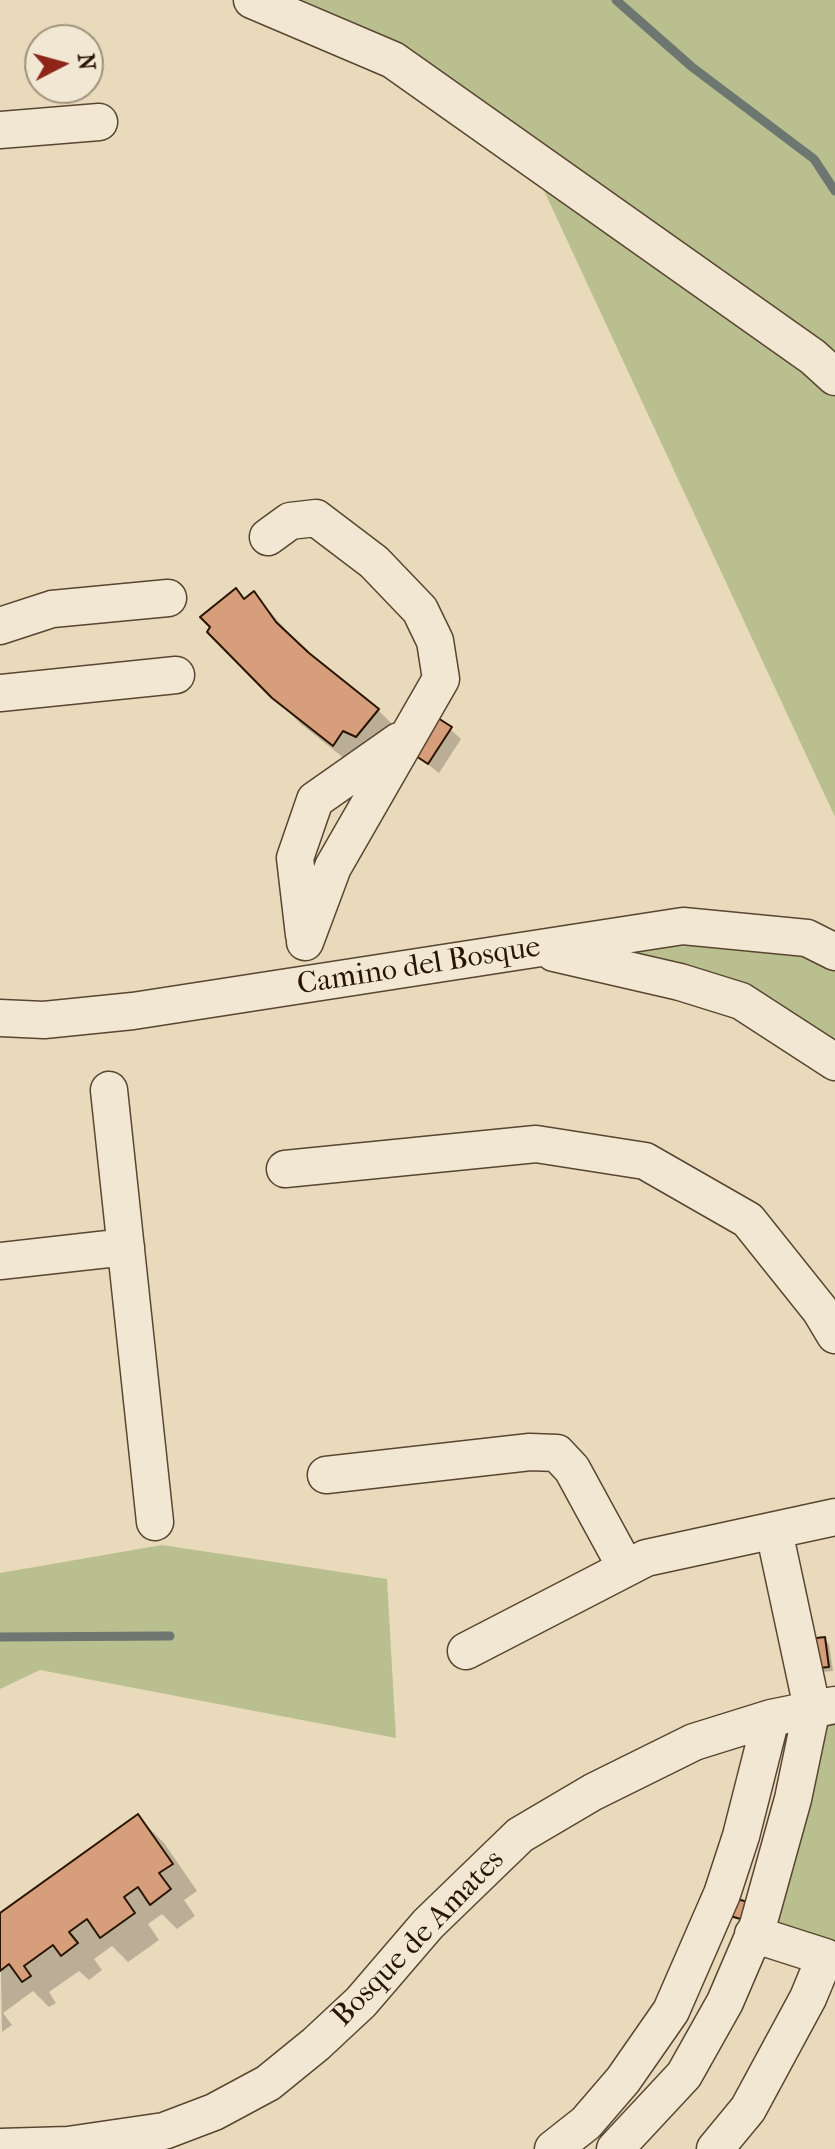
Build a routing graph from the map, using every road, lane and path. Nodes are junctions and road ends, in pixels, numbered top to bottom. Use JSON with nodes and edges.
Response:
{"nodes":[{"id":1,"x":252,"y":0,"type":"edge"},
{"id":2,"x":99,"y":122,"type":"dead end"},
{"id":3,"x":0,"y":130,"type":"edge"},
{"id":4,"x":835,"y":377,"type":"edge"},
{"id":5,"x":268,"y":537,"type":"dead end"},
{"id":6,"x":168,"y":598,"type":"dead end"},
{"id":7,"x":0,"y":626,"type":"edge"},
{"id":8,"x":176,"y":675,"type":"dead end"},
{"id":9,"x":0,"y":693,"type":"edge"},
{"id":10,"x":409,"y":735,"type":"junction"},
{"id":11,"x":305,"y":942,"type":"junction"},
{"id":12,"x":537,"y":949,"type":"junction"},
{"id":13,"x":835,"y":952,"type":"edge"},
{"id":14,"x":304,"y":984,"type":"junction"},
{"id":15,"x":0,"y":1018,"type":"edge"},
{"id":16,"x":835,"y":1062,"type":"edge"},
{"id":17,"x":109,"y":1090,"type":"dead end"},
{"id":18,"x":285,"y":1169,"type":"dead end"},
{"id":19,"x":126,"y":1247,"type":"junction"},
{"id":20,"x":0,"y":1261,"type":"edge"},
{"id":21,"x":835,"y":1335,"type":"edge"},
{"id":22,"x":326,"y":1475,"type":"dead end"},
{"id":23,"x":835,"y":1517,"type":"edge"},
{"id":24,"x":155,"y":1522,"type":"dead end"},
{"id":25,"x":774,"y":1531,"type":"junction"},
{"id":26,"x":626,"y":1568,"type":"junction"},
{"id":27,"x":466,"y":1651,"type":"dead end"},
{"id":28,"x":824,"y":1706,"type":"edge"},
{"id":29,"x":771,"y":1718,"type":"junction"},
{"id":30,"x":704,"y":1938,"type":"junction"},
{"id":31,"x":749,"y":1944,"type":"junction"},
{"id":32,"x":0,"y":2147,"type":"edge"},
{"id":33,"x":553,"y":2149,"type":"edge"},
{"id":34,"x":615,"y":2149,"type":"edge"},
{"id":35,"x":715,"y":2149,"type":"edge"}],
"edges":[{"from":1,"to":4,"type":"street"},
{"from":2,"to":3,"type":"street"},
{"from":5,"to":10,"type":"street"},
{"from":6,"to":7,"type":"street"},
{"from":8,"to":9,"type":"street"},
{"from":10,"to":11,"type":"street"},
{"from":10,"to":11,"type":"street"},
{"from":11,"to":14,"type":"street"},
{"from":12,"to":13,"type":"street","name":"Camino del Bosque"},
{"from":12,"to":14,"type":"street","name":"Camino del Bosque"},
{"from":12,"to":16,"type":"street"},
{"from":14,"to":15,"type":"street","name":"Camino del Bosque"},
{"from":17,"to":19,"type":"street"},
{"from":18,"to":21,"type":"street"},
{"from":19,"to":20,"type":"street"},
{"from":19,"to":24,"type":"street"},
{"from":22,"to":26,"type":"street"},
{"from":23,"to":25,"type":"street"},
{"from":25,"to":26,"type":"street"},
{"from":25,"to":28,"type":"street"},
{"from":26,"to":27,"type":"street"},
{"from":28,"to":29,"type":"street","name":"Bosque de Amates"},
{"from":28,"to":31,"type":"street"},
{"from":29,"to":30,"type":"street"},
{"from":29,"to":32,"type":"street","name":"Bosque de Amates"},
{"from":30,"to":31,"type":"street"},
{"from":30,"to":33,"type":"street"},
{"from":31,"to":34,"type":"street"},
{"from":31,"to":35,"type":"street"}]}
